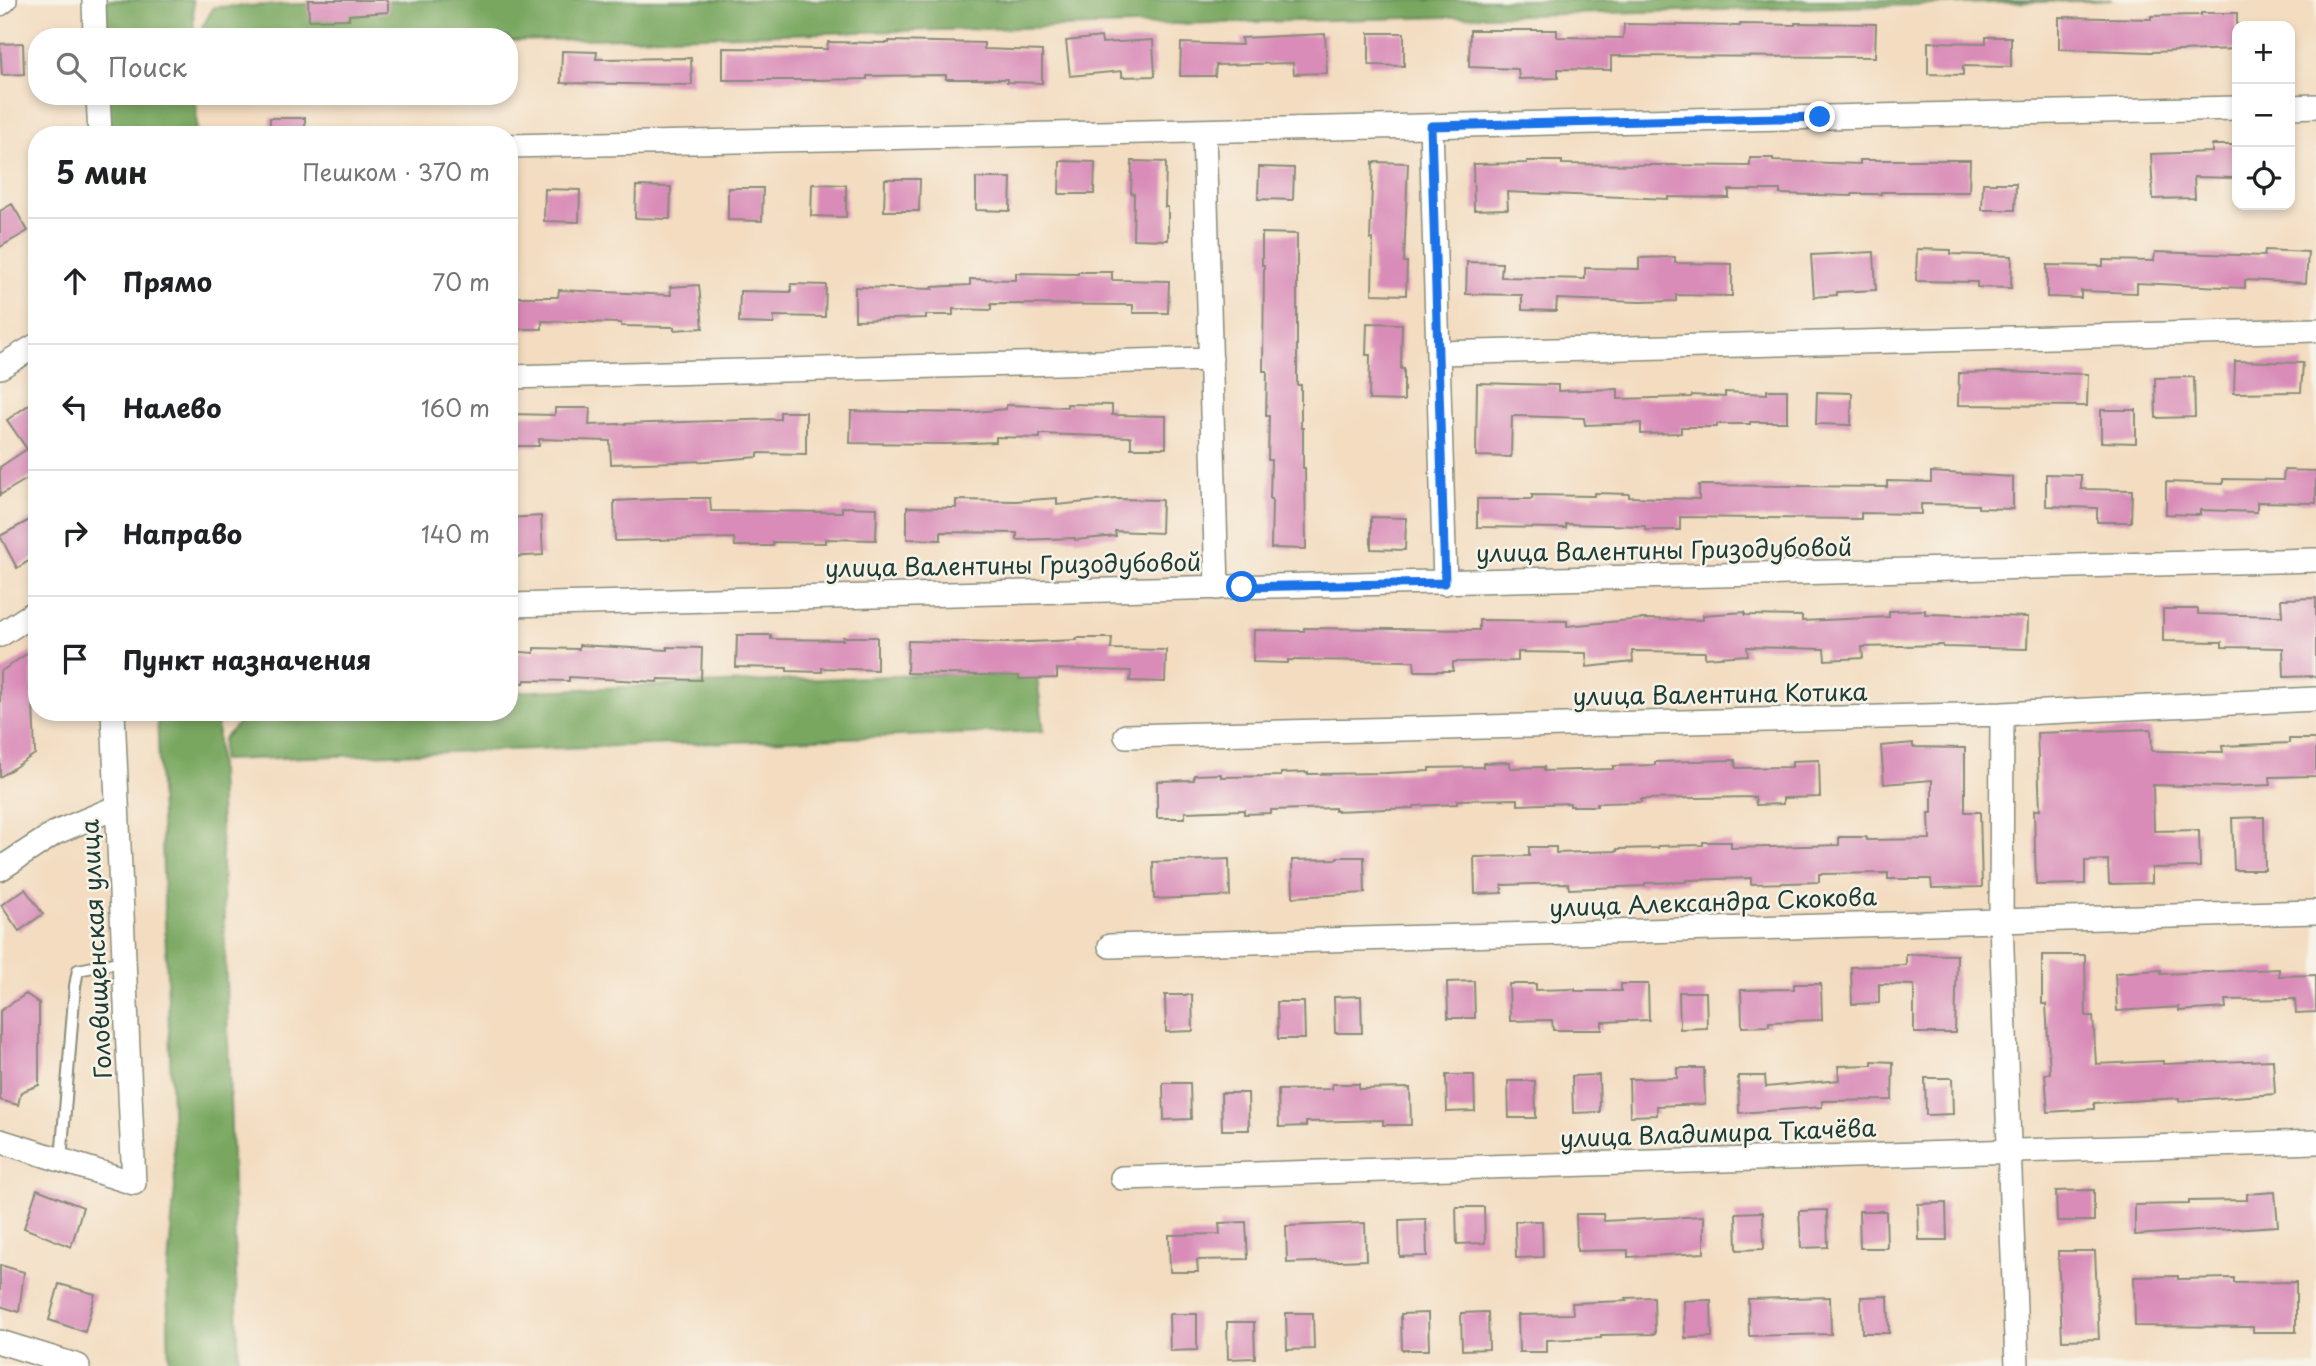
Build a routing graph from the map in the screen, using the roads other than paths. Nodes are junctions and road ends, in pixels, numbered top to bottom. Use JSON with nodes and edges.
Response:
{"nodes":[{"id":1,"x":5,"y":0,"type":"edge"},
{"id":2,"x":94,"y":0,"type":"edge"},
{"id":3,"x":0,"y":4,"type":"edge"},
{"id":4,"x":96,"y":28,"type":"edge"},
{"id":5,"x":98,"y":105,"type":"edge"},
{"id":6,"x":2316,"y":106,"type":"edge"},
{"id":7,"x":2295,"y":107,"type":"edge"},
{"id":8,"x":2232,"y":108,"type":"edge"},
{"id":9,"x":100,"y":126,"type":"edge"},
{"id":10,"x":1431,"y":126,"type":"junction"},
{"id":11,"x":1204,"y":131,"type":"junction"},
{"id":12,"x":518,"y":146,"type":"edge"},
{"id":13,"x":2316,"y":330,"type":"edge"},
{"id":14,"x":28,"y":350,"type":"edge"},
{"id":15,"x":1437,"y":353,"type":"junction"},
{"id":16,"x":1211,"y":359,"type":"junction"},
{"id":17,"x":0,"y":367,"type":"edge"},
{"id":18,"x":518,"y":377,"type":"edge"},
{"id":19,"x":2316,"y":561,"type":"edge"},
{"id":20,"x":1445,"y":583,"type":"junction"},
{"id":21,"x":1217,"y":588,"type":"junction"},
{"id":22,"x":518,"y":605,"type":"edge"},
{"id":23,"x":28,"y":617,"type":"edge"},
{"id":24,"x":0,"y":635,"type":"edge"},
{"id":25,"x":2316,"y":699,"type":"edge"},
{"id":26,"x":2002,"y":713,"type":"junction"},
{"id":27,"x":113,"y":721,"type":"edge"},
{"id":28,"x":1126,"y":736,"type":"dead end"},
{"id":29,"x":117,"y":807,"type":"junction"},
{"id":30,"x":0,"y":869,"type":"edge"},
{"id":31,"x":2316,"y":912,"type":"edge"},
{"id":32,"x":2001,"y":922,"type":"junction"},
{"id":33,"x":1111,"y":946,"type":"dead end"},
{"id":34,"x":124,"y":961,"type":"junction"},
{"id":35,"x":0,"y":1141,"type":"edge"},
{"id":36,"x":2316,"y":1142,"type":"edge"},
{"id":37,"x":2011,"y":1151,"type":"junction"},
{"id":38,"x":61,"y":1160,"type":"junction"},
{"id":39,"x":1122,"y":1178,"type":"dead end"},
{"id":40,"x":0,"y":1342,"type":"edge"},
{"id":41,"x":78,"y":1366,"type":"edge"},
{"id":42,"x":2017,"y":1366,"type":"edge"}],
"edges":[{"from":1,"to":3,"type":"street"},
{"from":2,"to":4,"type":"street"},
{"from":5,"to":9,"type":"street"},
{"from":6,"to":7,"type":"street"},
{"from":8,"to":10,"type":"street"},
{"from":10,"to":11,"type":"street"},
{"from":10,"to":15,"type":"street"},
{"from":11,"to":12,"type":"street"},
{"from":11,"to":16,"type":"street"},
{"from":13,"to":15,"type":"street"},
{"from":14,"to":17,"type":"street"},
{"from":15,"to":20,"type":"street"},
{"from":16,"to":18,"type":"street"},
{"from":16,"to":21,"type":"street"},
{"from":19,"to":20,"type":"street","name":"улица Валентины Гризодубовой"},
{"from":20,"to":21,"type":"street","name":"улица Валентины Гризодубовой"},
{"from":21,"to":22,"type":"street","name":"улица Валентины Гризодубовой"},
{"from":23,"to":24,"type":"street"},
{"from":25,"to":26,"type":"street","name":"улица Валентина Котика"},
{"from":26,"to":28,"type":"street","name":"улица Валентина Котика"},
{"from":26,"to":32,"type":"street"},
{"from":27,"to":29,"type":"street","name":"Головищенская улица"},
{"from":29,"to":30,"type":"street"},
{"from":29,"to":34,"type":"street","name":"Головищенская улица"},
{"from":31,"to":32,"type":"street","name":"улица Александра Скокова"},
{"from":32,"to":33,"type":"street","name":"улица Александра Скокова"},
{"from":32,"to":37,"type":"street"},
{"from":34,"to":38,"type":"lane"},
{"from":34,"to":38,"type":"street","name":"Головищенская улица"},
{"from":35,"to":38,"type":"street"},
{"from":36,"to":37,"type":"street","name":"улица Владимира Ткачёва"},
{"from":37,"to":39,"type":"street","name":"улица Владимира Ткачёва"},
{"from":37,"to":42,"type":"street"},
{"from":40,"to":41,"type":"street"}]}
